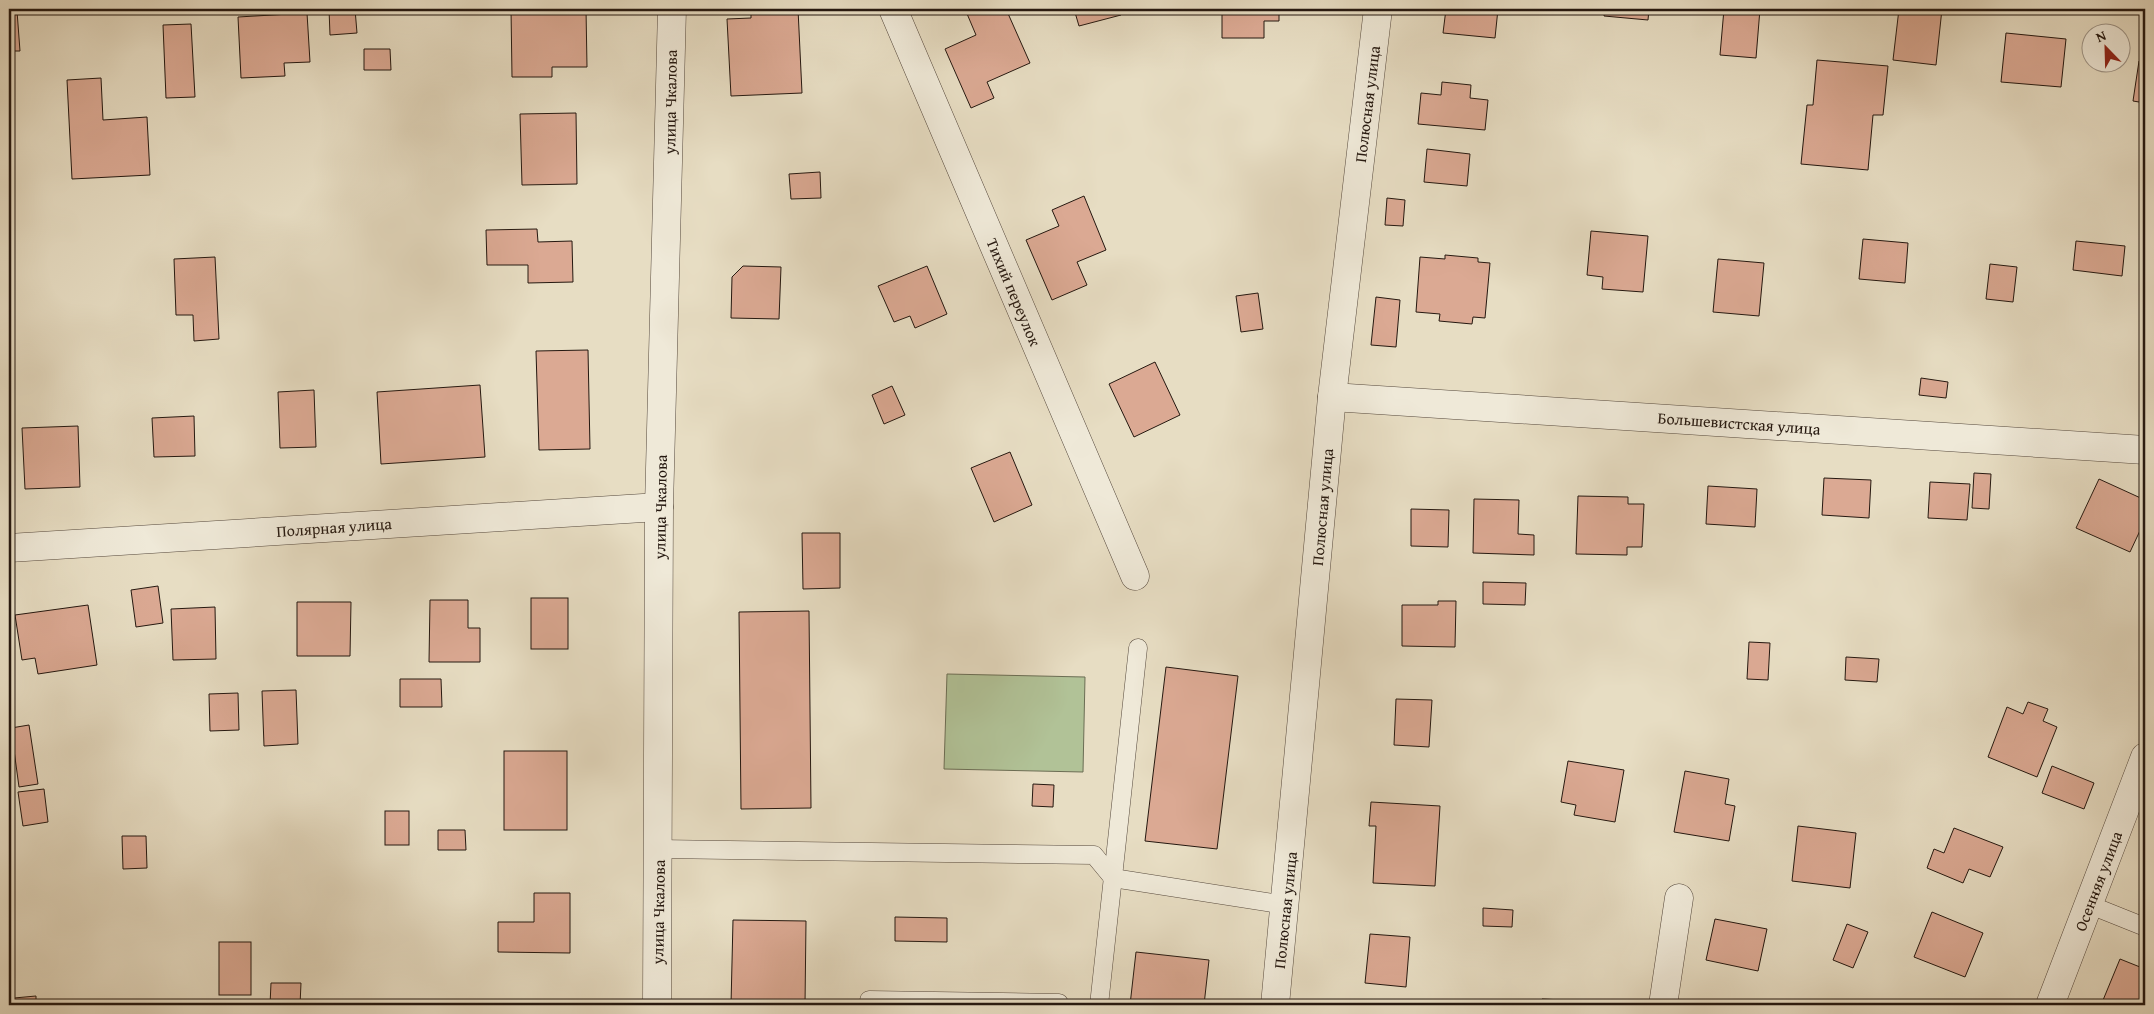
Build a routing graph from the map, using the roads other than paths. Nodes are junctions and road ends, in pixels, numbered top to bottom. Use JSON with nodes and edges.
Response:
{"nodes":[{"id":1,"x":672,"y":9,"type":"edge"},
{"id":2,"x":893,"y":9,"type":"edge"},
{"id":3,"x":1378,"y":9,"type":"edge"},
{"id":4,"x":1332,"y":397,"type":"junction"},
{"id":5,"x":2145,"y":450,"type":"edge"},
{"id":6,"x":659,"y":507,"type":"junction"},
{"id":7,"x":9,"y":548,"type":"edge"},
{"id":8,"x":1135,"y":576,"type":"dead end"},
{"id":9,"x":1138,"y":648,"type":"dead end"},
{"id":10,"x":2145,"y":757,"type":"edge"},
{"id":11,"x":659,"y":849,"type":"junction"},
{"id":12,"x":1113,"y":878,"type":"junction"},
{"id":13,"x":1679,"y":898,"type":"dead end"},
{"id":14,"x":1286,"y":905,"type":"junction"},
{"id":15,"x":2090,"y":905,"type":"junction"},
{"id":16,"x":2145,"y":927,"type":"edge"},
{"id":17,"x":869,"y":1000,"type":"dead end"},
{"id":18,"x":657,"y":1005,"type":"edge"},
{"id":19,"x":1059,"y":1005,"type":"edge"},
{"id":20,"x":1099,"y":1005,"type":"edge"},
{"id":21,"x":1275,"y":1005,"type":"edge"},
{"id":22,"x":1663,"y":1005,"type":"edge"},
{"id":23,"x":2050,"y":1005,"type":"edge"}],
"edges":[{"from":1,"to":6,"type":"street","name":"улица Чкалова"},
{"from":2,"to":8,"type":"street","name":"Тихий переулок"},
{"from":3,"to":4,"type":"street","name":"Полюсная улица"},
{"from":4,"to":5,"type":"street","name":"Большевистская улица"},
{"from":4,"to":14,"type":"street","name":"Полюсная улица"},
{"from":6,"to":7,"type":"street","name":"Полярная улица"},
{"from":6,"to":11,"type":"street","name":"улица Чкалова"},
{"from":9,"to":12,"type":"lane"},
{"from":10,"to":15,"type":"street","name":"Осенняя улица"},
{"from":11,"to":12,"type":"lane"},
{"from":11,"to":18,"type":"street","name":"улица Чкалова"},
{"from":12,"to":14,"type":"lane"},
{"from":12,"to":20,"type":"lane"},
{"from":13,"to":22,"type":"street"},
{"from":14,"to":21,"type":"street","name":"Полюсная улица"},
{"from":15,"to":16,"type":"lane"},
{"from":15,"to":23,"type":"street","name":"Осенняя улица"},
{"from":17,"to":19,"type":"lane"}]}
